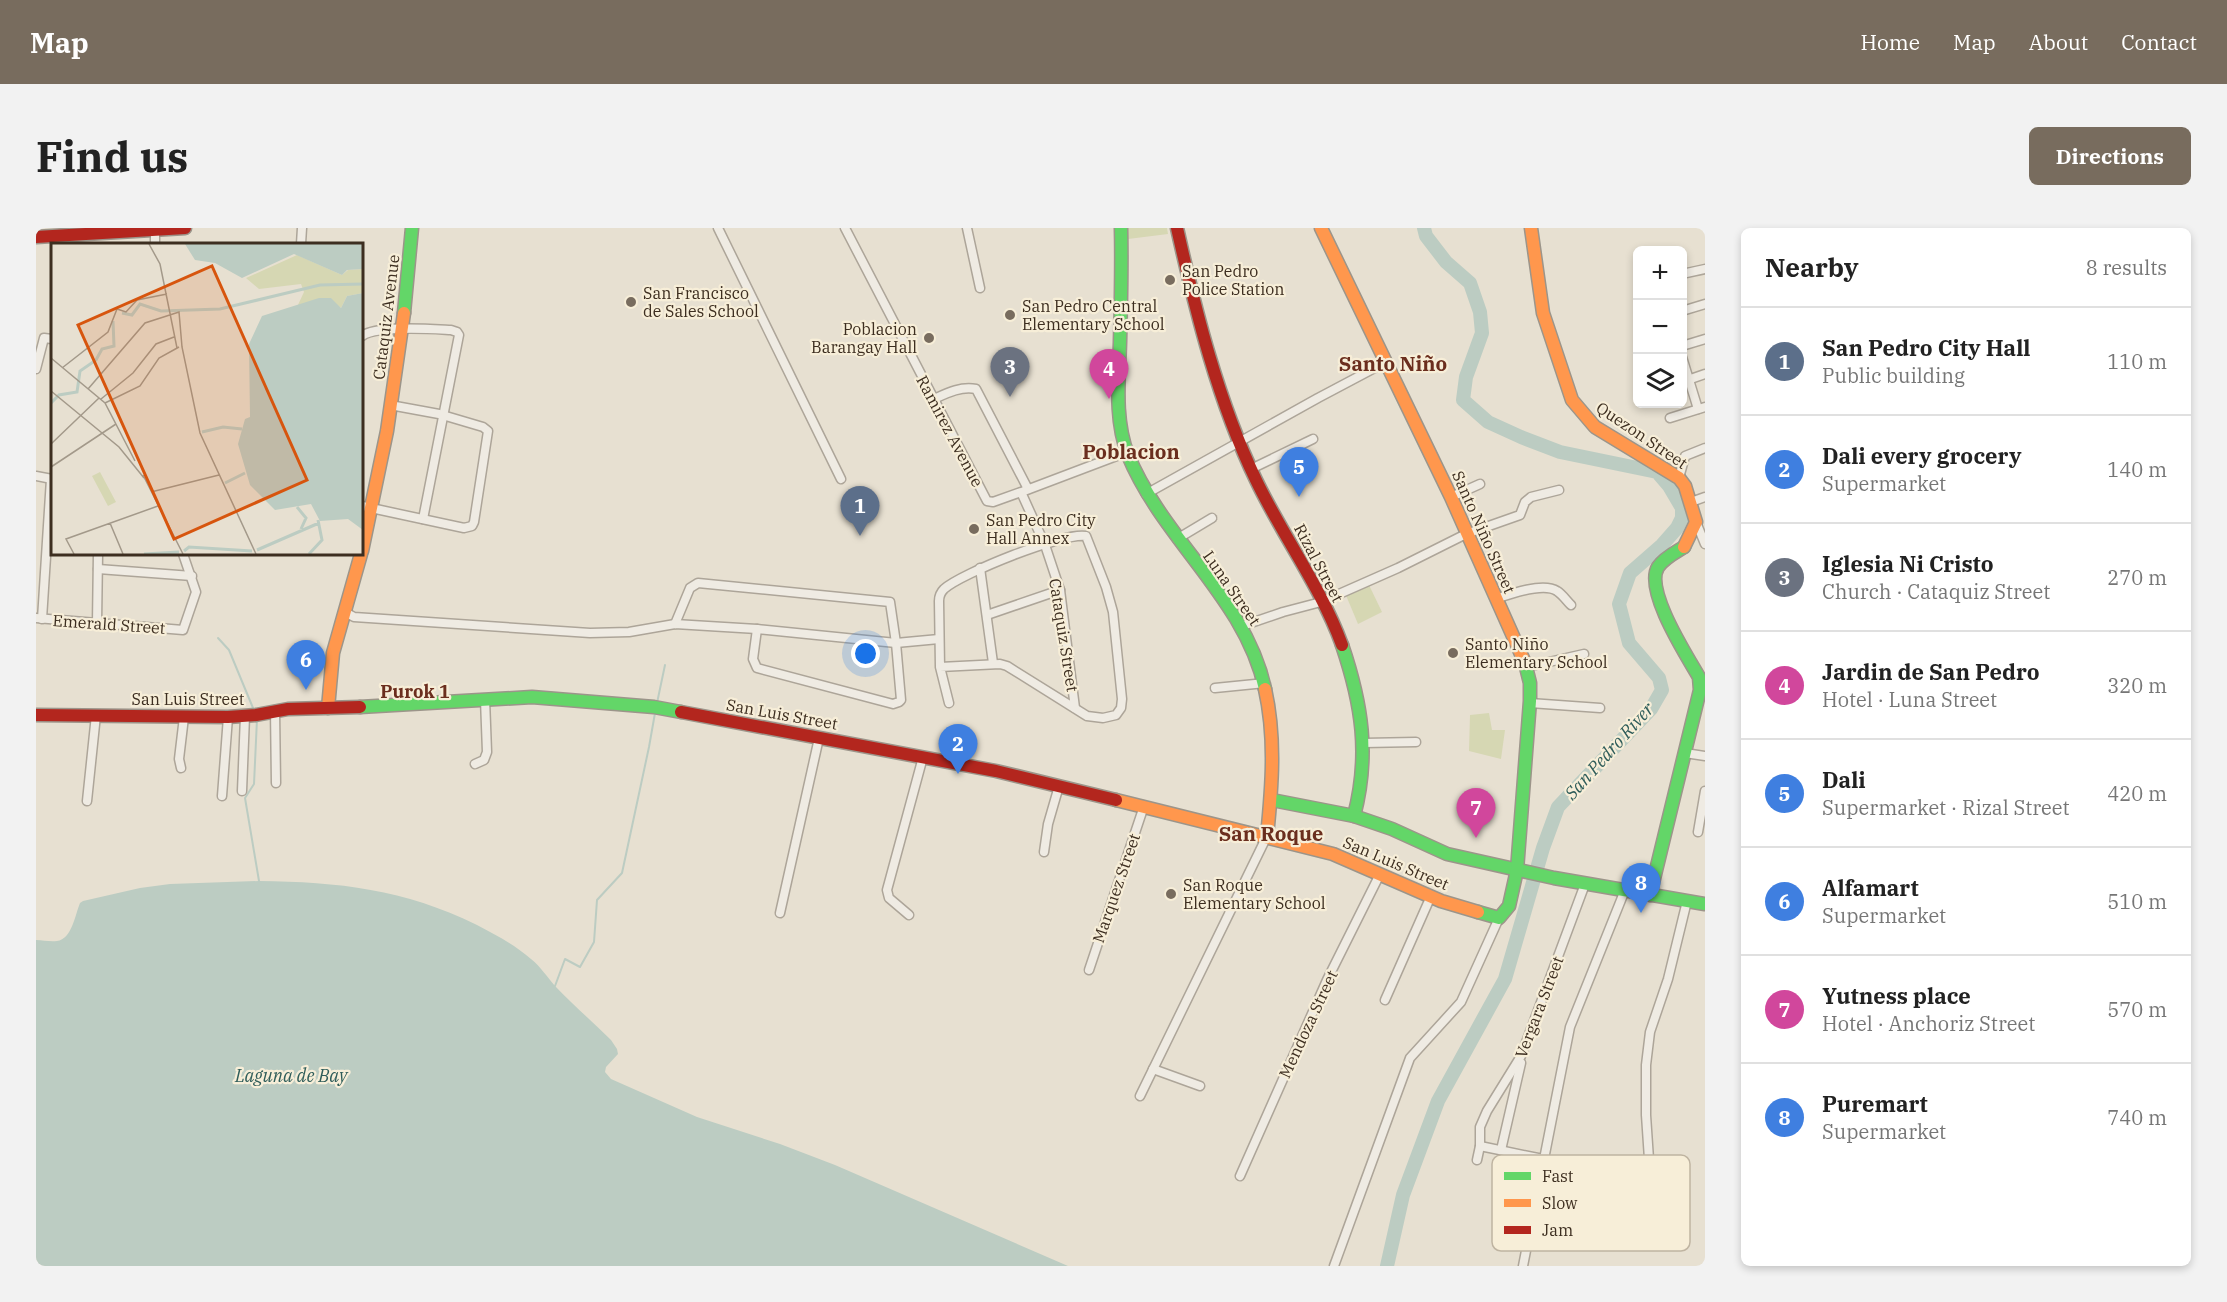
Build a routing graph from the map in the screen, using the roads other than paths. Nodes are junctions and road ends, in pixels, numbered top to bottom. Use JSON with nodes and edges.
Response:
{"nodes":[{"id":1,"x":185,"y":228,"type":"edge"},
{"id":2,"x":302,"y":228,"type":"edge"},
{"id":3,"x":412,"y":228,"type":"edge"},
{"id":4,"x":718,"y":228,"type":"edge"},
{"id":5,"x":844,"y":228,"type":"edge"},
{"id":6,"x":967,"y":228,"type":"edge"},
{"id":7,"x":1121,"y":228,"type":"edge"},
{"id":8,"x":1177,"y":228,"type":"edge"},
{"id":9,"x":1321,"y":228,"type":"edge"},
{"id":10,"x":1532,"y":228,"type":"edge"},
{"id":11,"x":155,"y":230,"type":"junction"},
{"id":12,"x":36,"y":237,"type":"edge"},
{"id":13,"x":155,"y":243,"type":"edge"},
{"id":14,"x":301,"y":243,"type":"edge"},
{"id":15,"x":1705,"y":269,"type":"edge"},
{"id":16,"x":1687,"y":273,"type":"edge"},
{"id":17,"x":980,"y":288,"type":"dead end"},
{"id":18,"x":1705,"y":304,"type":"edge"},
{"id":19,"x":1687,"y":310,"type":"edge"},
{"id":20,"x":404,"y":329,"type":"junction"},
{"id":21,"x":363,"y":335,"type":"edge"},
{"id":22,"x":48,"y":339,"type":"edge"},
{"id":23,"x":1705,"y":339,"type":"edge"},
{"id":24,"x":1687,"y":345,"type":"edge"},
{"id":25,"x":1386,"y":362,"type":"junction"},
{"id":26,"x":36,"y":369,"type":"edge"},
{"id":27,"x":1705,"y":374,"type":"edge"},
{"id":28,"x":1687,"y":381,"type":"edge"},
{"id":29,"x":1687,"y":383,"type":"edge"},
{"id":30,"x":934,"y":399,"type":"junction"},
{"id":31,"x":390,"y":405,"type":"junction"},
{"id":32,"x":1701,"y":408,"type":"edge"},
{"id":33,"x":444,"y":415,"type":"junction"},
{"id":34,"x":1670,"y":418,"type":"dead end"},
{"id":35,"x":1313,"y":439,"type":"dead end"},
{"id":36,"x":1238,"y":442,"type":"junction"},
{"id":37,"x":1705,"y":448,"type":"edge"},
{"id":38,"x":1127,"y":452,"type":"junction"},
{"id":39,"x":1251,"y":469,"type":"junction"},
{"id":40,"x":36,"y":476,"type":"edge"},
{"id":41,"x":1679,"y":478,"type":"junction"},
{"id":42,"x":51,"y":479,"type":"edge"},
{"id":43,"x":841,"y":479,"type":"dead end"},
{"id":44,"x":1480,"y":484,"type":"dead end"},
{"id":45,"x":51,"y":490,"type":"edge"},
{"id":46,"x":1559,"y":490,"type":"dead end"},
{"id":47,"x":1024,"y":491,"type":"junction"},
{"id":48,"x":1146,"y":494,"type":"junction"},
{"id":49,"x":1705,"y":497,"type":"edge"},
{"id":50,"x":1451,"y":498,"type":"junction"},
{"id":51,"x":1691,"y":502,"type":"junction"},
{"id":52,"x":367,"y":507,"type":"edge"},
{"id":53,"x":1212,"y":518,"type":"dead end"},
{"id":54,"x":423,"y":519,"type":"junction"},
{"id":55,"x":1696,"y":522,"type":"junction"},
{"id":56,"x":1466,"y":534,"type":"junction"},
{"id":57,"x":363,"y":537,"type":"edge"},
{"id":58,"x":1177,"y":539,"type":"junction"},
{"id":59,"x":1705,"y":544,"type":"edge"},
{"id":60,"x":1045,"y":545,"type":"junction"},
{"id":61,"x":98,"y":555,"type":"edge"},
{"id":62,"x":183,"y":555,"type":"edge"},
{"id":63,"x":360,"y":555,"type":"edge"},
{"id":64,"x":980,"y":568,"type":"junction"},
{"id":65,"x":98,"y":569,"type":"junction"},
{"id":66,"x":192,"y":576,"type":"junction"},
{"id":67,"x":1060,"y":590,"type":"junction"},
{"id":68,"x":1496,"y":599,"type":"junction"},
{"id":69,"x":1321,"y":602,"type":"junction"},
{"id":70,"x":1571,"y":605,"type":"dead end"},
{"id":71,"x":345,"y":612,"type":"junction"},
{"id":72,"x":987,"y":615,"type":"junction"},
{"id":73,"x":39,"y":619,"type":"edge"},
{"id":74,"x":98,"y":623,"type":"junction"},
{"id":75,"x":675,"y":624,"type":"junction"},
{"id":76,"x":1242,"y":626,"type":"junction"},
{"id":77,"x":758,"y":629,"type":"junction"},
{"id":78,"x":939,"y":639,"type":"junction"},
{"id":79,"x":896,"y":644,"type":"junction"},
{"id":80,"x":1584,"y":654,"type":"dead end"},
{"id":81,"x":993,"y":663,"type":"junction"},
{"id":82,"x":1527,"y":667,"type":"junction"},
{"id":83,"x":940,"y":668,"type":"junction"},
{"id":84,"x":1702,"y":678,"type":"edge"},
{"id":85,"x":1265,"y":683,"type":"junction"},
{"id":86,"x":1215,"y":688,"type":"dead end"},
{"id":87,"x":485,"y":699,"type":"junction"},
{"id":88,"x":949,"y":703,"type":"dead end"},
{"id":89,"x":1530,"y":703,"type":"junction"},
{"id":90,"x":328,"y":708,"type":"junction"},
{"id":91,"x":1075,"y":708,"type":"junction"},
{"id":92,"x":1600,"y":708,"type":"dead end"},
{"id":93,"x":275,"y":710,"type":"junction"},
{"id":94,"x":36,"y":715,"type":"edge"},
{"id":95,"x":96,"y":715,"type":"junction"},
{"id":96,"x":244,"y":716,"type":"junction"},
{"id":97,"x":184,"y":717,"type":"junction"},
{"id":98,"x":228,"y":717,"type":"junction"},
{"id":99,"x":819,"y":738,"type":"junction"},
{"id":100,"x":1416,"y":742,"type":"dead end"},
{"id":101,"x":1364,"y":743,"type":"junction"},
{"id":102,"x":1685,"y":753,"type":"junction"},
{"id":103,"x":1705,"y":756,"type":"edge"},
{"id":104,"x":923,"y":757,"type":"junction"},
{"id":105,"x":475,"y":764,"type":"dead end"},
{"id":106,"x":181,"y":768,"type":"dead end"},
{"id":107,"x":276,"y":783,"type":"dead end"},
{"id":108,"x":1059,"y":786,"type":"junction"},
{"id":109,"x":242,"y":791,"type":"dead end"},
{"id":110,"x":1705,"y":791,"type":"edge"},
{"id":111,"x":222,"y":796,"type":"dead end"},
{"id":112,"x":1272,"y":800,"type":"junction"},
{"id":113,"x":87,"y":801,"type":"dead end"},
{"id":114,"x":1144,"y":806,"type":"junction"},
{"id":115,"x":1354,"y":816,"type":"junction"},
{"id":116,"x":1698,"y":832,"type":"dead end"},
{"id":117,"x":1267,"y":836,"type":"junction"},
{"id":118,"x":1044,"y":852,"type":"dead end"},
{"id":119,"x":1521,"y":871,"type":"junction"},
{"id":120,"x":1380,"y":874,"type":"junction"},
{"id":121,"x":1585,"y":884,"type":"junction"},
{"id":122,"x":1625,"y":890,"type":"junction"},
{"id":123,"x":1650,"y":895,"type":"junction"},
{"id":124,"x":1431,"y":896,"type":"junction"},
{"id":125,"x":1687,"y":901,"type":"junction"},
{"id":126,"x":1705,"y":904,"type":"edge"},
{"id":127,"x":780,"y":913,"type":"dead end"},
{"id":128,"x":909,"y":915,"type":"dead end"},
{"id":129,"x":1499,"y":918,"type":"junction"},
{"id":130,"x":1089,"y":970,"type":"dead end"},
{"id":131,"x":1384,"y":1000,"type":"dead end"},
{"id":132,"x":1521,"y":1056,"type":"junction"},
{"id":133,"x":1153,"y":1069,"type":"junction"},
{"id":134,"x":1200,"y":1086,"type":"dead end"},
{"id":135,"x":1140,"y":1096,"type":"dead end"},
{"id":136,"x":1480,"y":1146,"type":"junction"},
{"id":137,"x":1501,"y":1150,"type":"junction"},
{"id":138,"x":1524,"y":1155,"type":"edge"},
{"id":139,"x":1544,"y":1155,"type":"edge"},
{"id":140,"x":1649,"y":1155,"type":"edge"},
{"id":141,"x":1477,"y":1160,"type":"dead end"},
{"id":142,"x":1240,"y":1176,"type":"dead end"},
{"id":143,"x":1526,"y":1251,"type":"edge"},
{"id":144,"x":1334,"y":1266,"type":"edge"},
{"id":145,"x":1523,"y":1266,"type":"edge"}],
"edges":[{"from":1,"to":11,"type":"main road"},
{"from":2,"to":14,"type":"street"},
{"from":3,"to":20,"type":"main road","name":"Cataquiz Avenue"},
{"from":4,"to":43,"type":"street"},
{"from":5,"to":30,"type":"street","name":"Ramirez Avenue"},
{"from":6,"to":17,"type":"street"},
{"from":7,"to":38,"type":"main road","name":"Luna Street"},
{"from":8,"to":36,"type":"main road","name":"Rizal Street"},
{"from":9,"to":25,"type":"main road","name":"Santo Niño Street"},
{"from":10,"to":41,"type":"main road","name":"Quezon Street"},
{"from":11,"to":12,"type":"main road"},
{"from":11,"to":13,"type":"street"},
{"from":15,"to":16,"type":"street"},
{"from":18,"to":19,"type":"street"},
{"from":20,"to":21,"type":"street"},
{"from":20,"to":31,"type":"main road","name":"Cataquiz Avenue"},
{"from":20,"to":33,"type":"street"},
{"from":22,"to":26,"type":"street"},
{"from":23,"to":24,"type":"street"},
{"from":25,"to":36,"type":"street"},
{"from":25,"to":50,"type":"main road","name":"Santo Niño Street"},
{"from":27,"to":28,"type":"street"},
{"from":29,"to":32,"type":"street"},
{"from":30,"to":47,"type":"street","name":"Ramirez Avenue"},
{"from":30,"to":47,"type":"street","name":"Cataquiz Street"},
{"from":31,"to":33,"type":"street"},
{"from":31,"to":52,"type":"main road","name":"Cataquiz Avenue"},
{"from":32,"to":34,"type":"street"},
{"from":33,"to":54,"type":"street"},
{"from":33,"to":54,"type":"street"},
{"from":35,"to":39,"type":"street"},
{"from":36,"to":39,"type":"main road","name":"Rizal Street"},
{"from":36,"to":48,"type":"street"},
{"from":37,"to":41,"type":"street"},
{"from":38,"to":47,"type":"street"},
{"from":38,"to":48,"type":"main road","name":"Luna Street"},
{"from":39,"to":69,"type":"main road","name":"Rizal Street"},
{"from":40,"to":42,"type":"street"},
{"from":41,"to":51,"type":"main road","name":"Quezon Street"},
{"from":44,"to":50,"type":"street"},
{"from":45,"to":73,"type":"street"},
{"from":46,"to":56,"type":"street"},
{"from":47,"to":60,"type":"street","name":"Cataquiz Street"},
{"from":48,"to":58,"type":"main road","name":"Luna Street"},
{"from":49,"to":51,"type":"street"},
{"from":50,"to":56,"type":"main road","name":"Santo Niño Street"},
{"from":51,"to":55,"type":"main road","name":"Quezon Street"},
{"from":52,"to":54,"type":"street"},
{"from":52,"to":57,"type":"main road","name":"Cataquiz Avenue"},
{"from":53,"to":58,"type":"street"},
{"from":55,"to":59,"type":"street"},
{"from":55,"to":84,"type":"main road"},
{"from":56,"to":68,"type":"main road","name":"Santo Niño Street"},
{"from":56,"to":69,"type":"street"},
{"from":58,"to":76,"type":"main road","name":"Luna Street"},
{"from":60,"to":64,"type":"street"},
{"from":60,"to":67,"type":"street","name":"Cataquiz Street"},
{"from":60,"to":91,"type":"street"},
{"from":61,"to":65,"type":"street"},
{"from":62,"to":66,"type":"street"},
{"from":63,"to":71,"type":"main road","name":"Cataquiz Avenue"},
{"from":64,"to":72,"type":"street"},
{"from":64,"to":78,"type":"street"},
{"from":65,"to":66,"type":"street"},
{"from":65,"to":74,"type":"street"},
{"from":66,"to":74,"type":"street","name":"Emerald Street"},
{"from":67,"to":72,"type":"street"},
{"from":67,"to":91,"type":"street","name":"Cataquiz Street"},
{"from":68,"to":70,"type":"street"},
{"from":68,"to":82,"type":"main road","name":"Santo Niño Street"},
{"from":69,"to":76,"type":"street"},
{"from":69,"to":101,"type":"main road","name":"Rizal Street"},
{"from":71,"to":75,"type":"street"},
{"from":71,"to":90,"type":"main road","name":"Cataquiz Avenue"},
{"from":72,"to":81,"type":"street"},
{"from":73,"to":74,"type":"street","name":"Emerald Street"},
{"from":75,"to":77,"type":"street"},
{"from":75,"to":79,"type":"street"},
{"from":76,"to":85,"type":"main road","name":"Luna Street"},
{"from":77,"to":79,"type":"street"},
{"from":77,"to":79,"type":"street"},
{"from":78,"to":79,"type":"street"},
{"from":78,"to":83,"type":"street"},
{"from":80,"to":82,"type":"street"},
{"from":81,"to":83,"type":"street"},
{"from":81,"to":91,"type":"street"},
{"from":82,"to":89,"type":"main road","name":"Santo Niño Street"},
{"from":83,"to":88,"type":"street"},
{"from":84,"to":102,"type":"main road"},
{"from":85,"to":86,"type":"street"},
{"from":85,"to":112,"type":"main road","name":"Luna Street"},
{"from":87,"to":90,"type":"main road","name":"San Luis Street"},
{"from":87,"to":99,"type":"main road","name":"San Luis Street"},
{"from":87,"to":105,"type":"street"},
{"from":89,"to":92,"type":"street"},
{"from":89,"to":119,"type":"main road","name":"Santo Niño Street"},
{"from":90,"to":93,"type":"main road","name":"San Luis Street"},
{"from":93,"to":96,"type":"main road","name":"San Luis Street"},
{"from":93,"to":107,"type":"street"},
{"from":94,"to":95,"type":"main road","name":"San Luis Street"},
{"from":95,"to":97,"type":"main road","name":"San Luis Street"},
{"from":95,"to":113,"type":"street"},
{"from":96,"to":98,"type":"main road","name":"San Luis Street"},
{"from":96,"to":109,"type":"street"},
{"from":97,"to":98,"type":"main road","name":"San Luis Street"},
{"from":97,"to":106,"type":"street"},
{"from":98,"to":111,"type":"street"},
{"from":99,"to":104,"type":"main road","name":"San Luis Street"},
{"from":99,"to":127,"type":"street"},
{"from":100,"to":101,"type":"street"},
{"from":101,"to":115,"type":"main road","name":"Rizal Street"},
{"from":102,"to":103,"type":"street"},
{"from":102,"to":123,"type":"main road"},
{"from":104,"to":108,"type":"main road","name":"San Luis Street"},
{"from":104,"to":128,"type":"street"},
{"from":108,"to":114,"type":"main road","name":"San Luis Street"},
{"from":108,"to":118,"type":"street"},
{"from":110,"to":116,"type":"street"},
{"from":112,"to":115,"type":"main road"},
{"from":112,"to":117,"type":"main road","name":"Luna Street"},
{"from":114,"to":117,"type":"main road","name":"San Luis Street"},
{"from":114,"to":130,"type":"street","name":"Marquez Street"},
{"from":115,"to":119,"type":"main road"},
{"from":117,"to":120,"type":"main road","name":"San Luis Street"},
{"from":117,"to":133,"type":"street","name":"Luna Street"},
{"from":119,"to":121,"type":"main road"},
{"from":119,"to":129,"type":"main road","name":"Santo Niño Street"},
{"from":120,"to":124,"type":"main road","name":"San Luis Street"},
{"from":120,"to":142,"type":"street","name":"Mendoza Street"},
{"from":121,"to":122,"type":"main road"},
{"from":121,"to":132,"type":"street","name":"Vergara Street"},
{"from":122,"to":123,"type":"main road"},
{"from":122,"to":139,"type":"street"},
{"from":123,"to":125,"type":"main road"},
{"from":124,"to":129,"type":"main road","name":"San Luis Street"},
{"from":124,"to":131,"type":"street"},
{"from":125,"to":126,"type":"main road"},
{"from":125,"to":140,"type":"street"},
{"from":129,"to":144,"type":"street"},
{"from":132,"to":136,"type":"street","name":"Vergara Street"},
{"from":132,"to":137,"type":"street"},
{"from":133,"to":134,"type":"street"},
{"from":133,"to":135,"type":"street","name":"Luna Street"},
{"from":136,"to":137,"type":"street"},
{"from":136,"to":141,"type":"street","name":"Vergara Street"},
{"from":137,"to":138,"type":"street"},
{"from":143,"to":145,"type":"street"}]}
